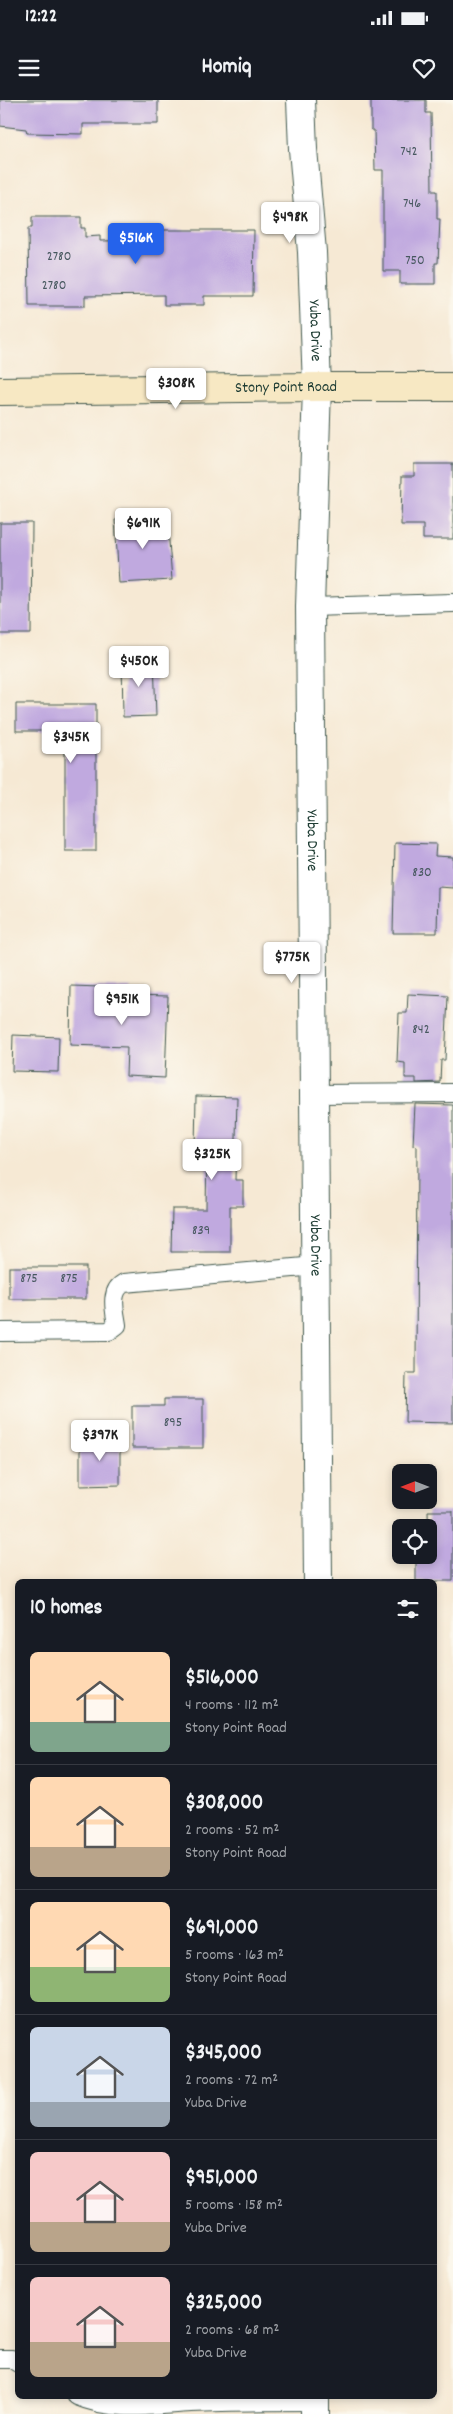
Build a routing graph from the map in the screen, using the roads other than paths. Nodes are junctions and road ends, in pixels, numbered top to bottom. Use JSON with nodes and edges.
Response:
{"nodes":[{"id":1,"x":301,"y":100,"type":"edge"},
{"id":2,"x":317,"y":387,"type":"junction"},
{"id":3,"x":453,"y":388,"type":"edge"},
{"id":4,"x":0,"y":390,"type":"edge"},
{"id":5,"x":453,"y":603,"type":"edge"},
{"id":6,"x":310,"y":607,"type":"junction"},
{"id":7,"x":453,"y":1093,"type":"edge"},
{"id":8,"x":314,"y":1094,"type":"junction"},
{"id":9,"x":316,"y":1266,"type":"junction"},
{"id":10,"x":0,"y":1332,"type":"edge"},
{"id":11,"x":318,"y":1579,"type":"edge"},
{"id":12,"x":0,"y":2358,"type":"edge"},
{"id":13,"x":15,"y":2361,"type":"edge"},
{"id":14,"x":84,"y":2399,"type":"edge"},
{"id":15,"x":315,"y":2404,"type":"edge"}],
"edges":[{"from":1,"to":2,"type":"street","name":"Yuba Drive"},
{"from":2,"to":3,"type":"main road","name":"Stony Point Road"},
{"from":2,"to":4,"type":"main road","name":"Stony Point Road"},
{"from":2,"to":6,"type":"street","name":"Yuba Drive"},
{"from":5,"to":6,"type":"lane"},
{"from":6,"to":8,"type":"street","name":"Yuba Drive"},
{"from":7,"to":8,"type":"lane"},
{"from":8,"to":9,"type":"street","name":"Yuba Drive"},
{"from":9,"to":10,"type":"lane"},
{"from":9,"to":11,"type":"street","name":"Yuba Drive"},
{"from":12,"to":13,"type":"lane"},
{"from":14,"to":15,"type":"lane"}]}
